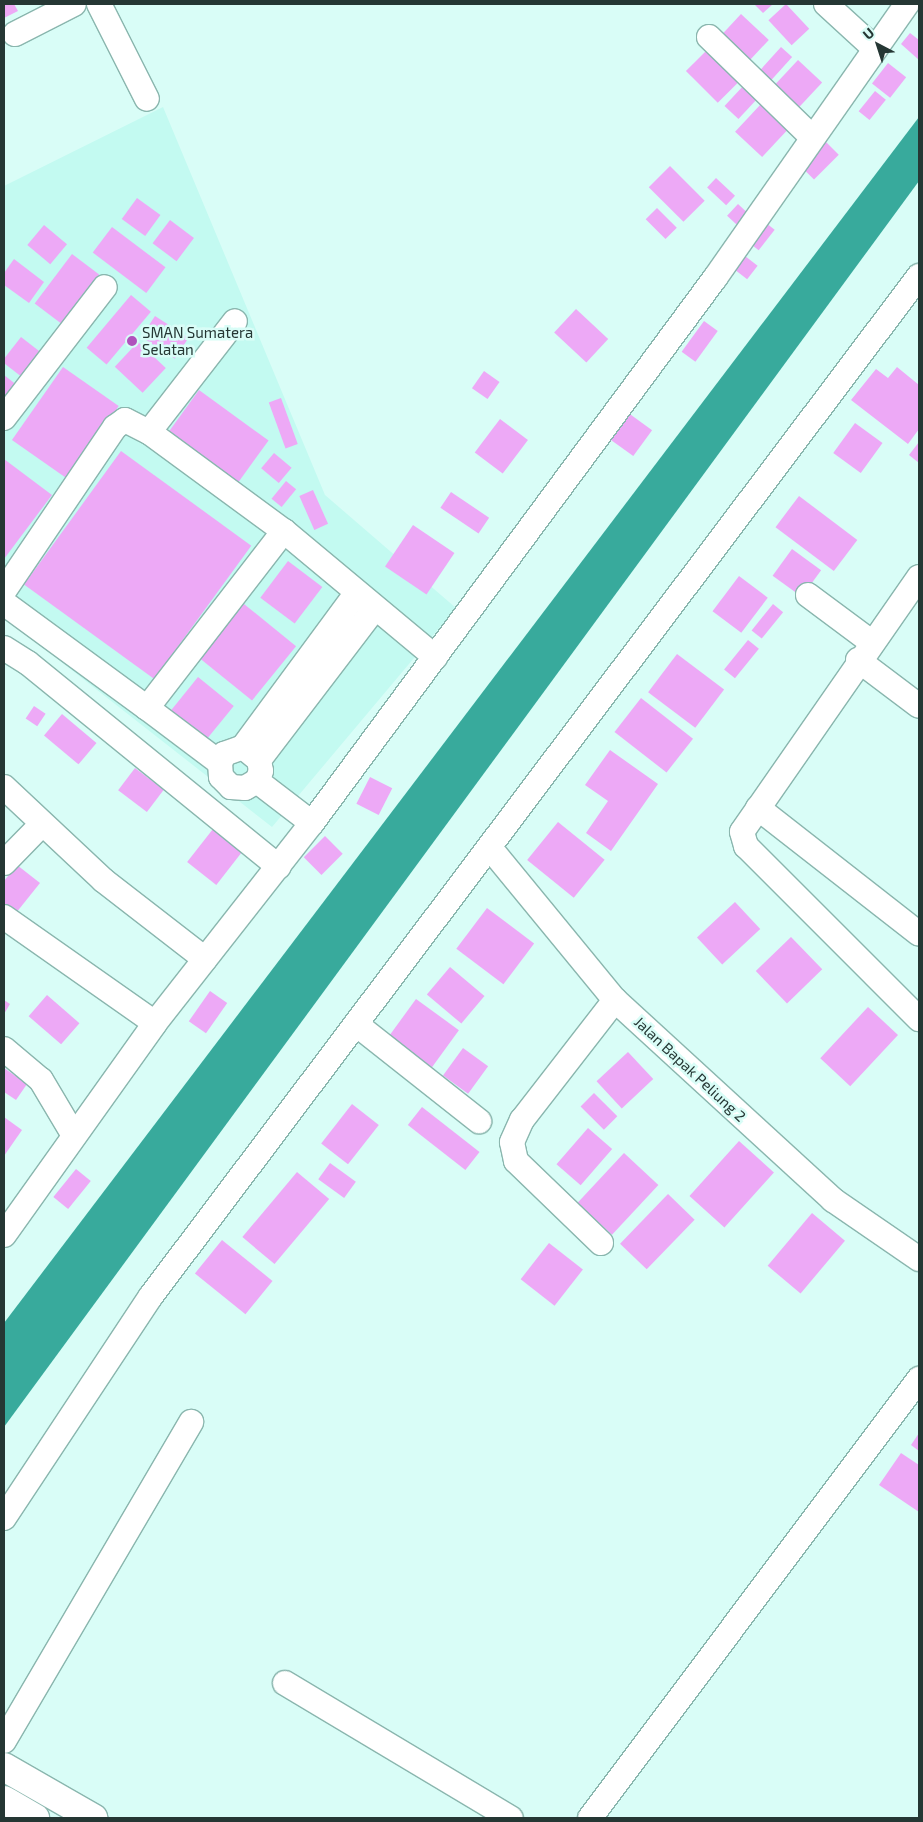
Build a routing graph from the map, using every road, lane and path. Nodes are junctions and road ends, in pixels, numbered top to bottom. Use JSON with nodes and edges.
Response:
{"nodes":[{"id":1,"x":74,"y":4,"type":"edge"},
{"id":2,"x":99,"y":4,"type":"edge"},
{"id":3,"x":826,"y":4,"type":"edge"},
{"id":4,"x":907,"y":4,"type":"edge"},
{"id":5,"x":15,"y":34,"type":"dead end"},
{"id":6,"x":709,"y":37,"type":"dead end"},
{"id":7,"x":874,"y":48,"type":"junction"},
{"id":8,"x":147,"y":99,"type":"dead end"},
{"id":9,"x":812,"y":137,"type":"junction"},
{"id":10,"x":919,"y":276,"type":"edge"},
{"id":11,"x":105,"y":287,"type":"dead end"},
{"id":12,"x":235,"y":321,"type":"dead end"},
{"id":13,"x":4,"y":418,"type":"edge"},
{"id":14,"x":149,"y":432,"type":"junction"},
{"id":15,"x":284,"y":531,"type":"junction"},
{"id":16,"x":919,"y":577,"type":"edge"},
{"id":17,"x":4,"y":591,"type":"edge"},
{"id":18,"x":356,"y":594,"type":"junction"},
{"id":19,"x":808,"y":595,"type":"dead end"},
{"id":20,"x":4,"y":603,"type":"edge"},
{"id":21,"x":374,"y":609,"type":"junction"},
{"id":22,"x":4,"y":648,"type":"edge"},
{"id":23,"x":865,"y":651,"type":"junction"},
{"id":24,"x":435,"y":657,"type":"junction"},
{"id":25,"x":919,"y":706,"type":"edge"},
{"id":26,"x":147,"y":708,"type":"junction"},
{"id":27,"x":220,"y":763,"type":"junction"},
{"id":28,"x":253,"y":763,"type":"junction"},
{"id":29,"x":4,"y":787,"type":"edge"},
{"id":30,"x":758,"y":808,"type":"junction"},
{"id":31,"x":312,"y":823,"type":"junction"},
{"id":32,"x":42,"y":824,"type":"junction"},
{"id":33,"x":490,"y":848,"type":"junction"},
{"id":34,"x":4,"y":863,"type":"edge"},
{"id":35,"x":279,"y":867,"type":"junction"},
{"id":36,"x":4,"y":917,"type":"edge"},
{"id":37,"x":919,"y":934,"type":"edge"},
{"id":38,"x":205,"y":959,"type":"junction"},
{"id":39,"x":615,"y":1000,"type":"junction"},
{"id":40,"x":919,"y":1019,"type":"edge"},
{"id":41,"x":155,"y":1023,"type":"junction"},
{"id":42,"x":356,"y":1024,"type":"junction"},
{"id":43,"x":4,"y":1048,"type":"edge"},
{"id":44,"x":479,"y":1122,"type":"dead end"},
{"id":45,"x":73,"y":1134,"type":"junction"},
{"id":46,"x":8,"y":1220,"type":"edge"},
{"id":47,"x":601,"y":1243,"type":"dead end"},
{"id":48,"x":919,"y":1259,"type":"edge"},
{"id":49,"x":919,"y":1379,"type":"edge"},
{"id":50,"x":191,"y":1422,"type":"dead end"},
{"id":51,"x":4,"y":1518,"type":"edge"},
{"id":52,"x":285,"y":1683,"type":"dead end"},
{"id":53,"x":4,"y":1741,"type":"edge"},
{"id":54,"x":4,"y":1767,"type":"edge"},
{"id":55,"x":4,"y":1800,"type":"edge"},
{"id":56,"x":35,"y":1818,"type":"edge"},
{"id":57,"x":93,"y":1818,"type":"edge"},
{"id":58,"x":511,"y":1818,"type":"edge"},
{"id":59,"x":590,"y":1818,"type":"edge"}],
"edges":[{"from":1,"to":5,"type":"street"},
{"from":2,"to":8,"type":"street"},
{"from":3,"to":7,"type":"street"},
{"from":4,"to":7,"type":"street"},
{"from":6,"to":9,"type":"street"},
{"from":7,"to":9,"type":"street"},
{"from":9,"to":24,"type":"street"},
{"from":10,"to":33,"type":"street"},
{"from":11,"to":13,"type":"street"},
{"from":12,"to":14,"type":"street"},
{"from":14,"to":15,"type":"street"},
{"from":14,"to":17,"type":"street"},
{"from":15,"to":18,"type":"street"},
{"from":15,"to":26,"type":"street"},
{"from":16,"to":23,"type":"street"},
{"from":18,"to":21,"type":"street"},
{"from":18,"to":28,"type":"street"},
{"from":19,"to":23,"type":"street"},
{"from":20,"to":26,"type":"street"},
{"from":21,"to":24,"type":"street"},
{"from":21,"to":28,"type":"street"},
{"from":22,"to":35,"type":"street"},
{"from":23,"to":25,"type":"street"},
{"from":23,"to":30,"type":"street"},
{"from":24,"to":31,"type":"street"},
{"from":26,"to":27,"type":"street"},
{"from":27,"to":28,"type":"street"},
{"from":27,"to":28,"type":"street"},
{"from":28,"to":31,"type":"street"},
{"from":29,"to":32,"type":"street"},
{"from":30,"to":37,"type":"street"},
{"from":30,"to":40,"type":"street"},
{"from":31,"to":35,"type":"street"},
{"from":32,"to":34,"type":"street"},
{"from":32,"to":38,"type":"street"},
{"from":33,"to":39,"type":"street","name":"Jalan Bapak Peliung 2"},
{"from":33,"to":42,"type":"street"},
{"from":35,"to":38,"type":"street"},
{"from":36,"to":41,"type":"street"},
{"from":38,"to":41,"type":"street"},
{"from":39,"to":47,"type":"street"},
{"from":39,"to":48,"type":"street","name":"Jalan Bapak Peliung 2"},
{"from":41,"to":45,"type":"street"},
{"from":42,"to":44,"type":"street"},
{"from":42,"to":51,"type":"street"},
{"from":43,"to":45,"type":"street"},
{"from":45,"to":46,"type":"street"},
{"from":49,"to":59,"type":"street"},
{"from":50,"to":53,"type":"street"},
{"from":52,"to":58,"type":"street"},
{"from":54,"to":57,"type":"street"},
{"from":55,"to":56,"type":"street"}]}
